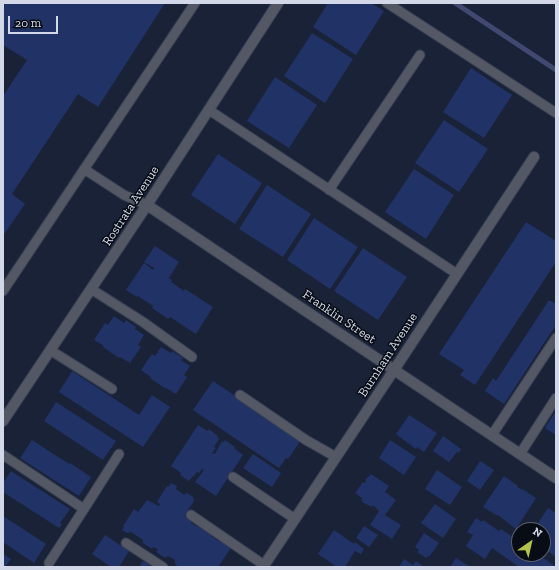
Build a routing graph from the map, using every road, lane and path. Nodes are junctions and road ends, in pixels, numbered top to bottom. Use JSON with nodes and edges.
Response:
{"nodes":[{"id":1,"x":195,"y":3,"type":"edge"},
{"id":2,"x":278,"y":3,"type":"edge"},
{"id":3,"x":388,"y":3,"type":"edge"},
{"id":4,"x":420,"y":55,"type":"dead end"},
{"id":5,"x":209,"y":110,"type":"junction"},
{"id":6,"x":556,"y":113,"type":"edge"},
{"id":7,"x":534,"y":157,"type":"dead end"},
{"id":8,"x":84,"y":169,"type":"junction"},
{"id":9,"x":329,"y":190,"type":"junction"},
{"id":10,"x":147,"y":205,"type":"junction"},
{"id":11,"x":457,"y":274,"type":"junction"},
{"id":12,"x":91,"y":289,"type":"junction"},
{"id":13,"x":3,"y":290,"type":"edge"},
{"id":14,"x":556,"y":338,"type":"edge"},
{"id":15,"x":50,"y":350,"type":"junction"},
{"id":16,"x":192,"y":357,"type":"dead end"},
{"id":17,"x":394,"y":370,"type":"junction"},
{"id":18,"x":112,"y":389,"type":"dead end"},
{"id":19,"x":240,"y":395,"type":"dead end"},
{"id":20,"x":556,"y":398,"type":"edge"},
{"id":21,"x":3,"y":421,"type":"edge"},
{"id":22,"x":492,"y":435,"type":"junction"},
{"id":23,"x":119,"y":454,"type":"dead end"},
{"id":24,"x":520,"y":454,"type":"junction"},
{"id":25,"x":3,"y":455,"type":"edge"},
{"id":26,"x":336,"y":457,"type":"junction"},
{"id":27,"x":233,"y":477,"type":"dead end"},
{"id":28,"x":556,"y":478,"type":"edge"},
{"id":29,"x":84,"y":509,"type":"junction"},
{"id":30,"x":191,"y":515,"type":"dead end"},
{"id":31,"x":295,"y":519,"type":"junction"},
{"id":32,"x":126,"y":542,"type":"dead end"},
{"id":33,"x":49,"y":563,"type":"dead end"},
{"id":34,"x":263,"y":566,"type":"edge"},
{"id":35,"x":163,"y":567,"type":"edge"}],
"edges":[{"from":1,"to":8,"type":"lane"},
{"from":2,"to":5,"type":"street","name":"Rostrata Avenue"},
{"from":3,"to":6,"type":"lane"},
{"from":4,"to":9,"type":"lane"},
{"from":5,"to":9,"type":"lane"},
{"from":5,"to":10,"type":"street","name":"Rostrata Avenue"},
{"from":7,"to":11,"type":"street","name":"Burnham Avenue"},
{"from":8,"to":10,"type":"lane"},
{"from":8,"to":13,"type":"lane"},
{"from":9,"to":11,"type":"lane"},
{"from":10,"to":12,"type":"street","name":"Rostrata Avenue"},
{"from":10,"to":17,"type":"street","name":"Franklin Street"},
{"from":11,"to":17,"type":"street","name":"Burnham Avenue"},
{"from":12,"to":15,"type":"street","name":"Rostrata Avenue"},
{"from":12,"to":16,"type":"lane"},
{"from":14,"to":22,"type":"lane"},
{"from":15,"to":18,"type":"lane"},
{"from":15,"to":21,"type":"street","name":"Rostrata Avenue"},
{"from":17,"to":22,"type":"street","name":"Franklin Street"},
{"from":17,"to":26,"type":"street","name":"Burnham Avenue"},
{"from":19,"to":26,"type":"lane"},
{"from":20,"to":24,"type":"lane"},
{"from":22,"to":24,"type":"street","name":"Franklin Street"},
{"from":23,"to":29,"type":"lane"},
{"from":24,"to":28,"type":"street","name":"Franklin Street"},
{"from":25,"to":29,"type":"lane"},
{"from":26,"to":31,"type":"street","name":"Burnham Avenue"},
{"from":27,"to":31,"type":"lane"},
{"from":29,"to":33,"type":"lane"},
{"from":30,"to":34,"type":"lane"},
{"from":31,"to":34,"type":"street","name":"Burnham Avenue"},
{"from":32,"to":35,"type":"lane"}]}
